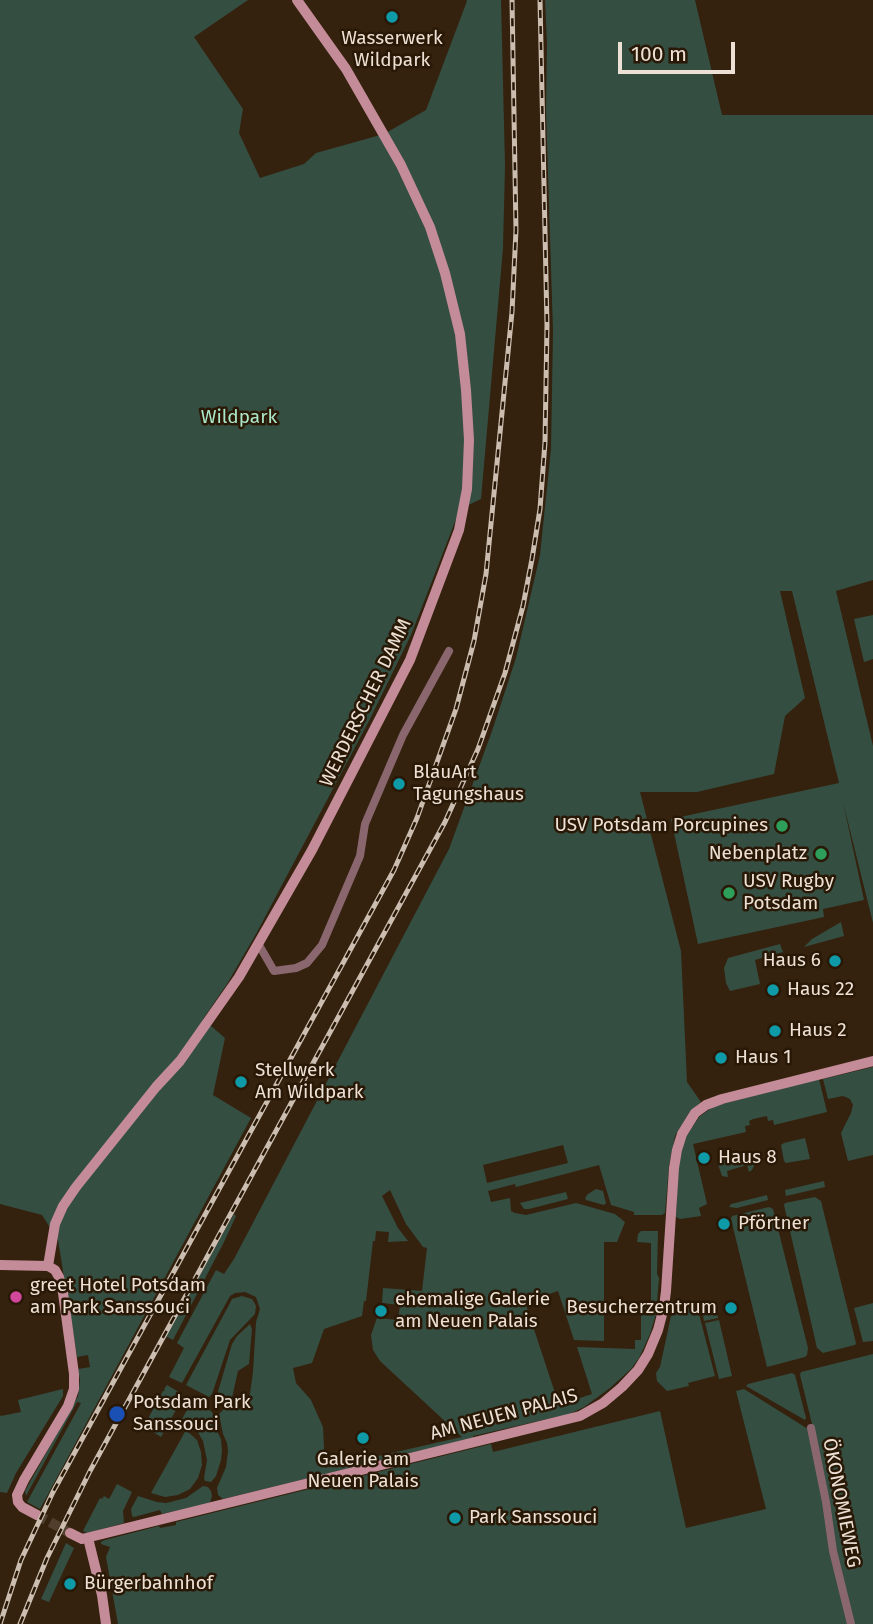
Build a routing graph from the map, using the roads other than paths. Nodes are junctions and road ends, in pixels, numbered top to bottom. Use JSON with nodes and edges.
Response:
{"nodes":[{"id":1,"x":298,"y":0,"type":"edge"},
{"id":2,"x":449,"y":651,"type":"dead end"},
{"id":3,"x":259,"y":945,"type":"junction"},
{"id":4,"x":873,"y":1061,"type":"edge"},
{"id":5,"x":0,"y":1265,"type":"edge"},
{"id":6,"x":48,"y":1266,"type":"junction"},
{"id":7,"x":811,"y":1429,"type":"dead end"},
{"id":8,"x":37,"y":1516,"type":"tunnel mouth"},
{"id":9,"x":70,"y":1533,"type":"tunnel mouth"},
{"id":10,"x":88,"y":1538,"type":"junction"},
{"id":11,"x":106,"y":1624,"type":"edge"},
{"id":12,"x":851,"y":1624,"type":"edge"}],
"edges":[{"from":1,"to":3,"type":"street","name":"WERDERSCHER DAMM"},
{"from":2,"to":3,"type":"street"},
{"from":3,"to":6,"type":"street","name":"WERDERSCHER DAMM"},
{"from":4,"to":10,"type":"street","name":"AM NEUEN PALAIS"},
{"from":5,"to":6,"type":"street"},
{"from":6,"to":8,"type":"street"},
{"from":7,"to":12,"type":"street","name":"ÖKONOMIEWEG"},
{"from":9,"to":10,"type":"street"},
{"from":10,"to":11,"type":"street"}]}
